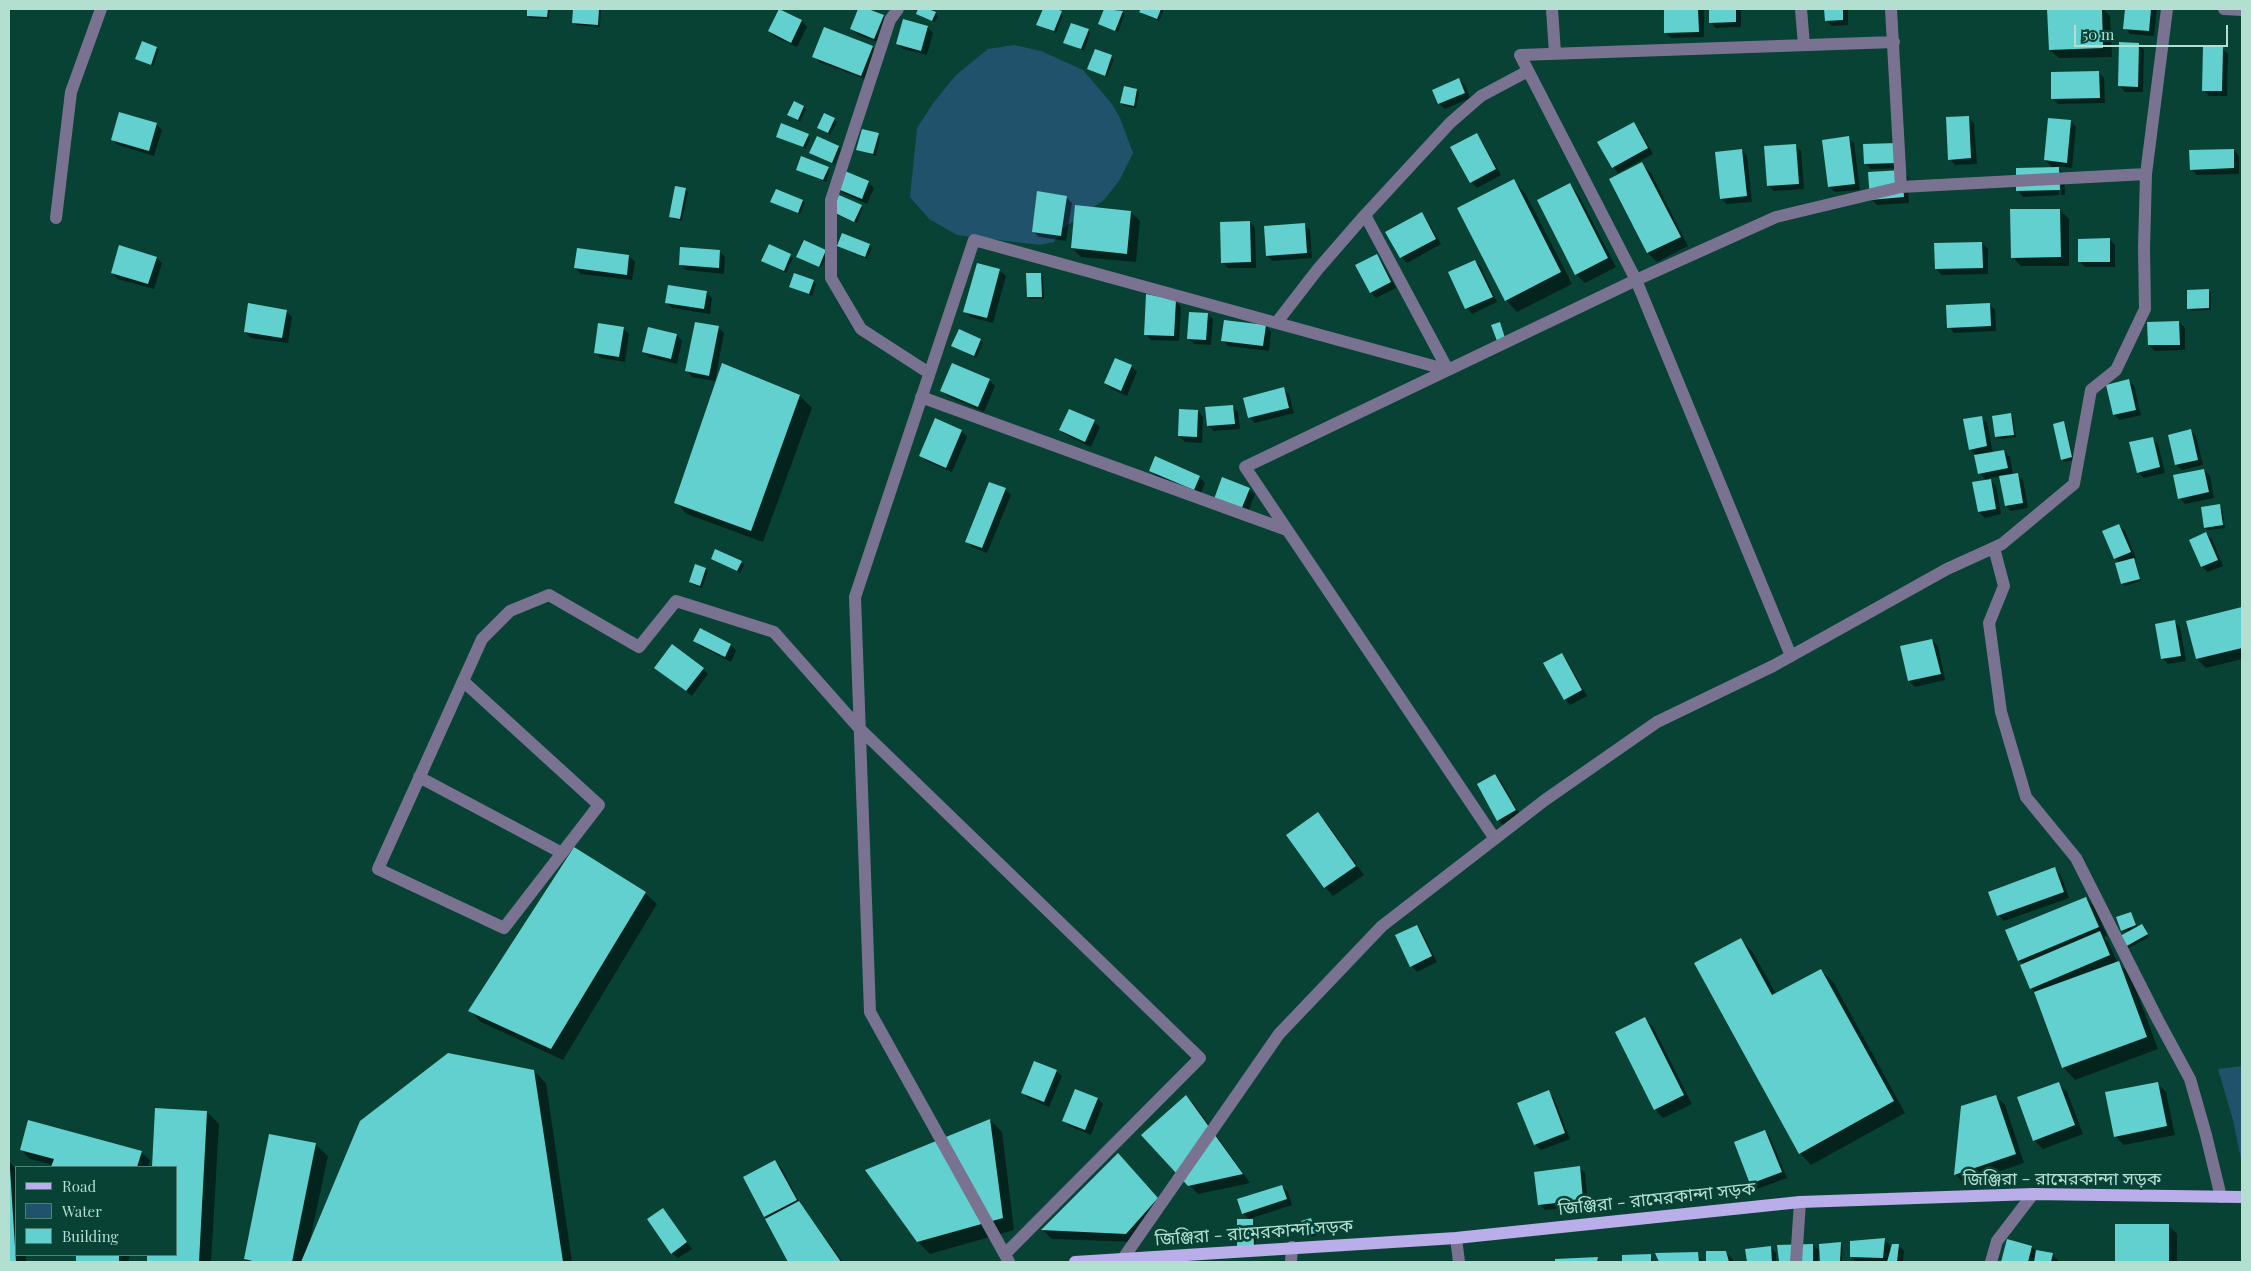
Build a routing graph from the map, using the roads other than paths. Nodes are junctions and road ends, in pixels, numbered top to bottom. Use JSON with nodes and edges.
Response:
{"nodes":[{"id":1,"x":101,"y":9,"type":"edge"},
{"id":2,"x":898,"y":9,"type":"edge"},
{"id":3,"x":1552,"y":9,"type":"edge"},
{"id":4,"x":1801,"y":9,"type":"edge"},
{"id":5,"x":1891,"y":9,"type":"edge"},
{"id":6,"x":2167,"y":9,"type":"edge"},
{"id":7,"x":2224,"y":9,"type":"edge"},
{"id":8,"x":2242,"y":10,"type":"edge"},
{"id":9,"x":1894,"y":42,"type":"junction"},
{"id":10,"x":1804,"y":45,"type":"junction"},
{"id":11,"x":1555,"y":53,"type":"junction"},
{"id":12,"x":1528,"y":71,"type":"junction"},
{"id":13,"x":2146,"y":174,"type":"junction"},
{"id":14,"x":1900,"y":187,"type":"junction"},
{"id":15,"x":1366,"y":216,"type":"junction"},
{"id":16,"x":56,"y":218,"type":"dead end"},
{"id":17,"x":1636,"y":280,"type":"junction"},
{"id":18,"x":1277,"y":322,"type":"junction"},
{"id":19,"x":1448,"y":370,"type":"junction"},
{"id":20,"x":929,"y":373,"type":"junction"},
{"id":21,"x":921,"y":397,"type":"junction"},
{"id":22,"x":1287,"y":530,"type":"junction"},
{"id":23,"x":1994,"y":548,"type":"junction"},
{"id":24,"x":1791,"y":656,"type":"junction"},
{"id":25,"x":463,"y":681,"type":"junction"},
{"id":26,"x":859,"y":728,"type":"junction"},
{"id":27,"x":420,"y":777,"type":"junction"},
{"id":28,"x":1496,"y":839,"type":"junction"},
{"id":29,"x":562,"y":853,"type":"junction"},
{"id":30,"x":2033,"y":1194,"type":"junction"},
{"id":31,"x":2221,"y":1197,"type":"junction"},
{"id":32,"x":2242,"y":1197,"type":"edge"},
{"id":33,"x":1800,"y":1202,"type":"junction"},
{"id":34,"x":1456,"y":1238,"type":"junction"},
{"id":35,"x":1292,"y":1247,"type":"junction"},
{"id":36,"x":1007,"y":1258,"type":"edge"},
{"id":37,"x":1122,"y":1260,"type":"junction"},
{"id":38,"x":1075,"y":1262,"type":"edge"},
{"id":39,"x":1291,"y":1262,"type":"edge"},
{"id":40,"x":1459,"y":1262,"type":"edge"},
{"id":41,"x":1796,"y":1262,"type":"edge"},
{"id":42,"x":1991,"y":1262,"type":"edge"}],
"edges":[{"from":1,"to":16,"type":"street"},
{"from":2,"to":20,"type":"street"},
{"from":3,"to":11,"type":"street"},
{"from":4,"to":10,"type":"street"},
{"from":5,"to":9,"type":"street"},
{"from":6,"to":13,"type":"street"},
{"from":7,"to":8,"type":"street"},
{"from":9,"to":10,"type":"street"},
{"from":9,"to":14,"type":"street"},
{"from":10,"to":11,"type":"street"},
{"from":11,"to":12,"type":"street"},
{"from":12,"to":15,"type":"street"},
{"from":12,"to":17,"type":"street"},
{"from":13,"to":14,"type":"street"},
{"from":13,"to":23,"type":"street"},
{"from":14,"to":17,"type":"street"},
{"from":15,"to":18,"type":"street"},
{"from":15,"to":19,"type":"street"},
{"from":17,"to":19,"type":"street"},
{"from":17,"to":24,"type":"street"},
{"from":18,"to":19,"type":"street"},
{"from":18,"to":20,"type":"street"},
{"from":19,"to":22,"type":"street"},
{"from":20,"to":21,"type":"street"},
{"from":21,"to":22,"type":"street"},
{"from":21,"to":26,"type":"street"},
{"from":22,"to":28,"type":"street"},
{"from":23,"to":24,"type":"street"},
{"from":23,"to":31,"type":"street"},
{"from":24,"to":28,"type":"street"},
{"from":25,"to":26,"type":"street"},
{"from":25,"to":27,"type":"street"},
{"from":25,"to":29,"type":"street"},
{"from":26,"to":36,"type":"street"},
{"from":26,"to":36,"type":"street"},
{"from":27,"to":29,"type":"street"},
{"from":27,"to":29,"type":"street"},
{"from":28,"to":37,"type":"street"},
{"from":30,"to":31,"type":"main road","name":"জিঞ্জিরা - রামেরকান্দা সড়ক"},
{"from":30,"to":33,"type":"main road","name":"জিঞ্জিরা - রামেরকান্দা সড়ক"},
{"from":30,"to":42,"type":"street"},
{"from":31,"to":32,"type":"main road","name":"জিঞ্জিরা - রামেরকান্দা সড়ক"},
{"from":33,"to":34,"type":"main road","name":"জিঞ্জিরা - রামেরকান্দা সড়ক"},
{"from":33,"to":41,"type":"street"},
{"from":34,"to":35,"type":"main road","name":"জিঞ্জিরা - রামেরকান্দা সড়ক"},
{"from":34,"to":40,"type":"street"},
{"from":35,"to":37,"type":"main road","name":"জিঞ্জিরা - রামেরকান্দা সড়ক"},
{"from":35,"to":39,"type":"street"},
{"from":37,"to":38,"type":"main road","name":"জিঞ্জিরা - রামেরকান্দা সড়ক"}]}
